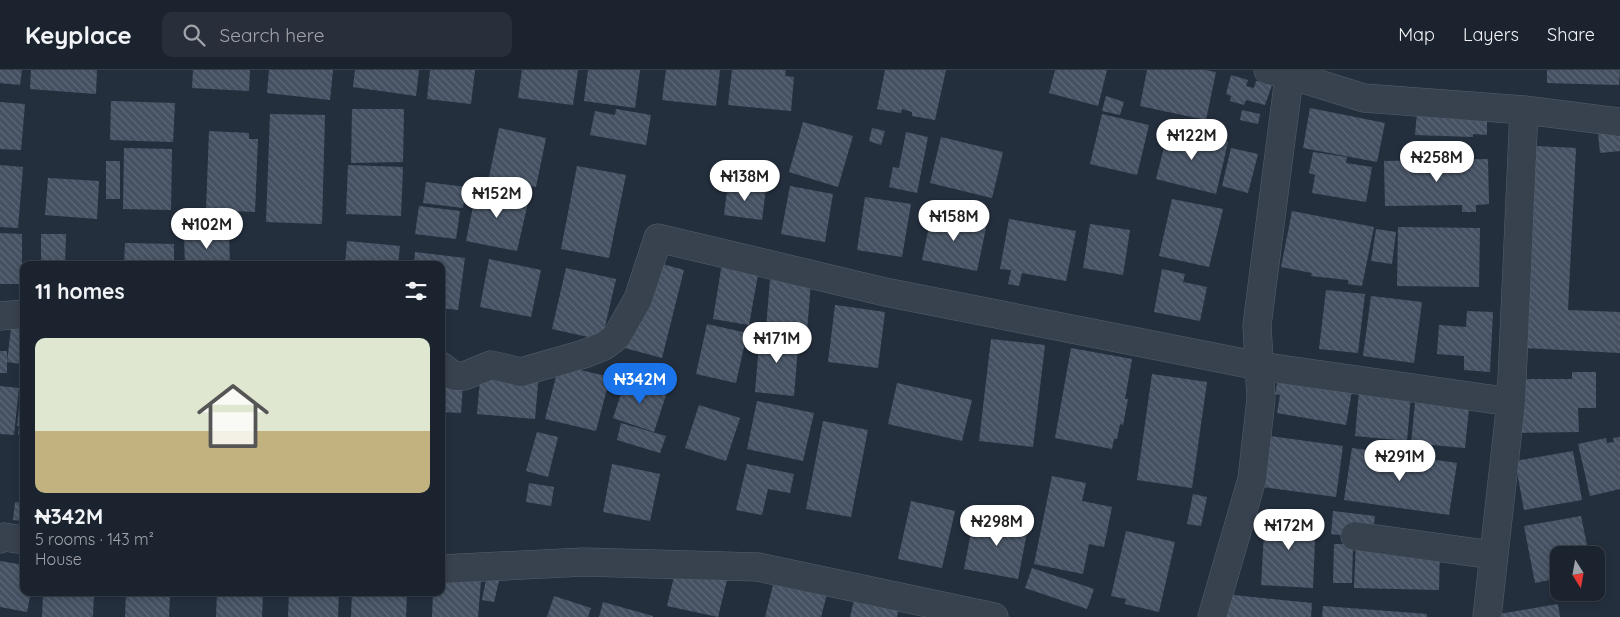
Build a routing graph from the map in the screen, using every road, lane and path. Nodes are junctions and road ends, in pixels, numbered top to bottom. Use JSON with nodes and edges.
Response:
{"nodes":[{"id":1,"x":1283,"y":72,"type":"edge"},
{"id":2,"x":1524,"y":110,"type":"junction"},
{"id":3,"x":1620,"y":122,"type":"edge"},
{"id":4,"x":20,"y":314,"type":"edge"},
{"id":5,"x":0,"y":316,"type":"edge"},
{"id":6,"x":1259,"y":366,"type":"junction"},
{"id":7,"x":445,"y":369,"type":"edge"},
{"id":8,"x":1511,"y":402,"type":"junction"},
{"id":9,"x":1355,"y":536,"type":"dead end"},
{"id":10,"x":0,"y":539,"type":"edge"},
{"id":11,"x":20,"y":539,"type":"edge"},
{"id":12,"x":1493,"y":555,"type":"junction"},
{"id":13,"x":445,"y":569,"type":"edge"},
{"id":14,"x":994,"y":617,"type":"edge"},
{"id":15,"x":1212,"y":617,"type":"edge"},
{"id":16,"x":1487,"y":617,"type":"edge"}],
"edges":[{"from":1,"to":2,"type":"street"},
{"from":1,"to":6,"type":"street"},
{"from":2,"to":3,"type":"street"},
{"from":2,"to":8,"type":"street"},
{"from":4,"to":5,"type":"street"},
{"from":6,"to":7,"type":"street"},
{"from":6,"to":8,"type":"street"},
{"from":6,"to":15,"type":"street"},
{"from":8,"to":12,"type":"street"},
{"from":9,"to":12,"type":"street"},
{"from":10,"to":11,"type":"street"},
{"from":12,"to":16,"type":"street"},
{"from":13,"to":14,"type":"street"}]}
